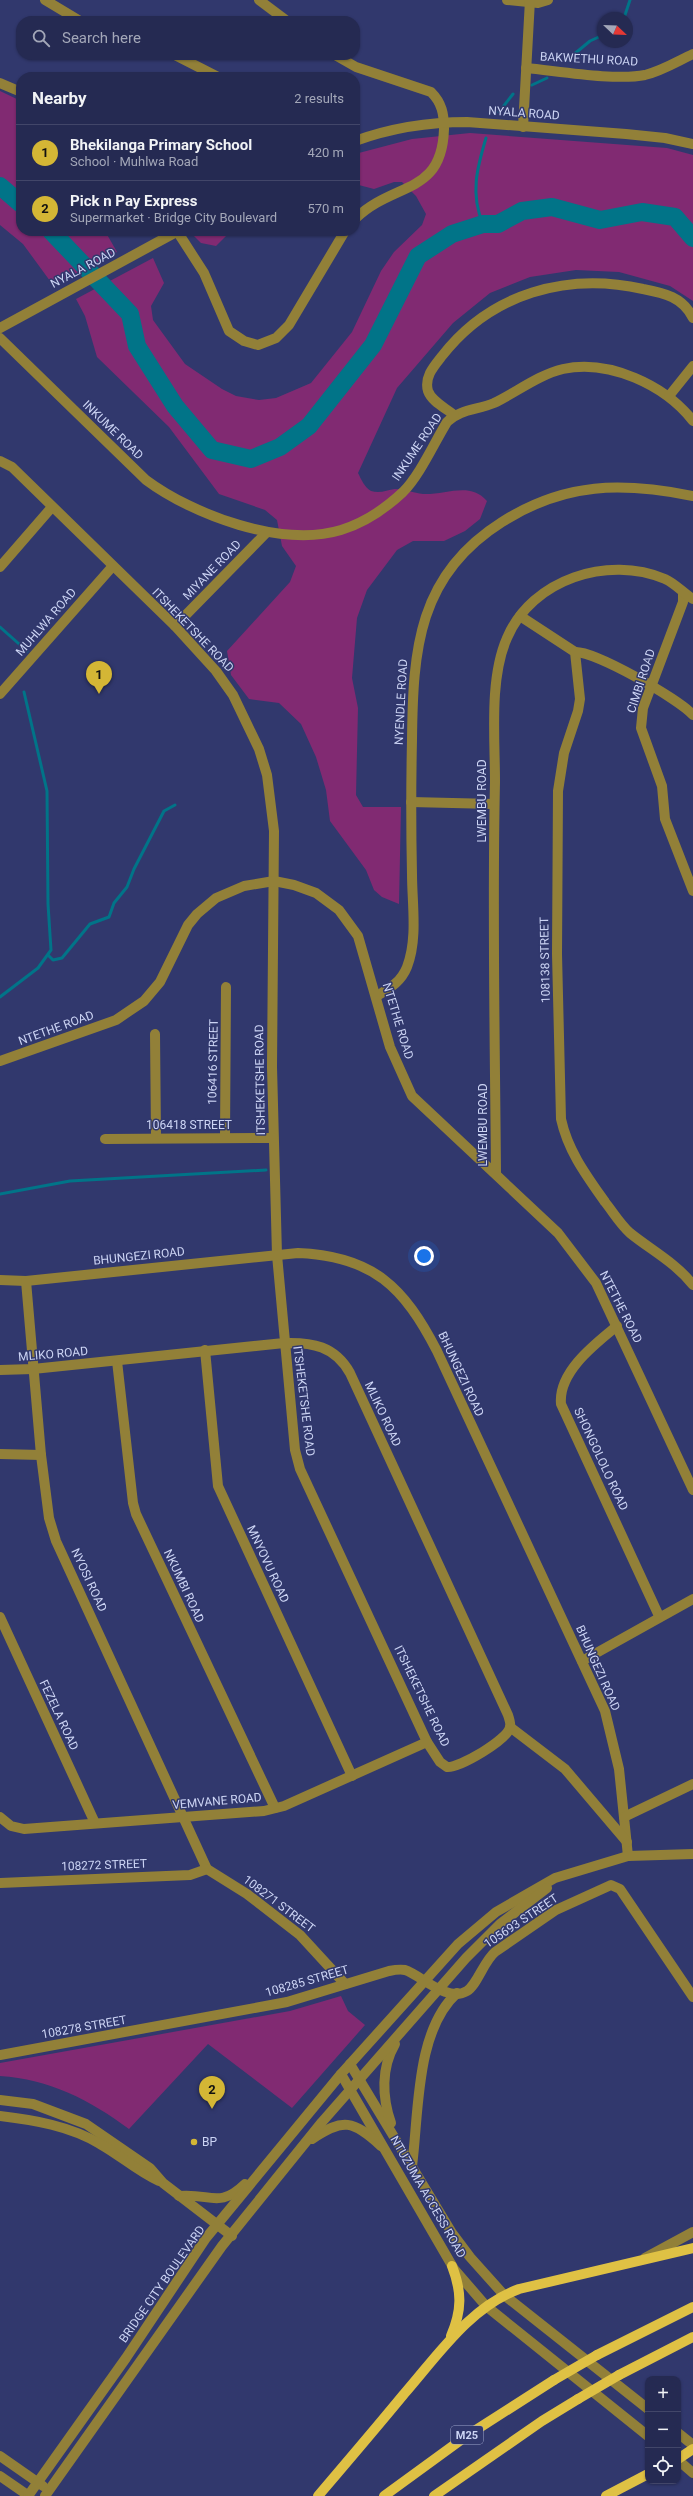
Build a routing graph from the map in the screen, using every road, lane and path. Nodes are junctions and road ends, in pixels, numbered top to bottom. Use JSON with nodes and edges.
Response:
{"nodes":[{"id":1,"x":46,"y":0,"type":"edge"},
{"id":2,"x":259,"y":0,"type":"edge"},
{"id":3,"x":507,"y":0,"type":"edge"},
{"id":4,"x":548,"y":0,"type":"edge"},
{"id":5,"x":530,"y":1,"type":"edge"},
{"id":6,"x":72,"y":16,"type":"edge"},
{"id":7,"x":280,"y":16,"type":"edge"},
{"id":8,"x":693,"y":54,"type":"edge"},
{"id":9,"x":185,"y":60,"type":"edge"},
{"id":10,"x":345,"y":60,"type":"edge"},
{"id":11,"x":526,"y":68,"type":"junction"},
{"id":12,"x":208,"y":72,"type":"edge"},
{"id":13,"x":0,"y":83,"type":"edge"},
{"id":14,"x":16,"y":90,"type":"edge"},
{"id":15,"x":444,"y":122,"type":"junction"},
{"id":16,"x":523,"y":127,"type":"junction"},
{"id":17,"x":360,"y":139,"type":"edge"},
{"id":18,"x":693,"y":144,"type":"edge"},
{"id":19,"x":360,"y":214,"type":"edge"},
{"id":20,"x":169,"y":236,"type":"edge"},
{"id":21,"x":181,"y":236,"type":"edge"},
{"id":22,"x":342,"y":236,"type":"edge"},
{"id":23,"x":693,"y":318,"type":"edge"},
{"id":24,"x":0,"y":328,"type":"edge"},
{"id":25,"x":0,"y":338,"type":"edge"},
{"id":26,"x":693,"y":366,"type":"edge"},
{"id":27,"x":669,"y":396,"type":"junction"},
{"id":28,"x":454,"y":415,"type":"junction"},
{"id":29,"x":693,"y":421,"type":"edge"},
{"id":30,"x":0,"y":462,"type":"edge"},
{"id":31,"x":693,"y":496,"type":"edge"},
{"id":32,"x":52,"y":507,"type":"junction"},
{"id":33,"x":267,"y":532,"type":"junction"},
{"id":34,"x":0,"y":567,"type":"edge"},
{"id":35,"x":112,"y":567,"type":"junction"},
{"id":36,"x":683,"y":593,"type":"junction"},
{"id":37,"x":693,"y":599,"type":"edge"},
{"id":38,"x":520,"y":616,"type":"junction"},
{"id":39,"x":175,"y":626,"type":"junction"},
{"id":40,"x":575,"y":652,"type":"junction"},
{"id":41,"x":650,"y":687,"type":"junction"},
{"id":42,"x":0,"y":694,"type":"edge"},
{"id":43,"x":693,"y":715,"type":"edge"},
{"id":44,"x":410,"y":802,"type":"junction"},
{"id":45,"x":494,"y":804,"type":"junction"},
{"id":46,"x":274,"y":881,"type":"junction"},
{"id":47,"x":693,"y":891,"type":"edge"},
{"id":48,"x":226,"y":986,"type":"dead end"},
{"id":49,"x":377,"y":996,"type":"junction"},
{"id":50,"x":155,"y":1034,"type":"dead end"},
{"id":51,"x":0,"y":1061,"type":"edge"},
{"id":52,"x":156,"y":1137,"type":"junction"},
{"id":53,"x":225,"y":1138,"type":"junction"},
{"id":54,"x":273,"y":1138,"type":"junction"},
{"id":55,"x":105,"y":1139,"type":"dead end"},
{"id":56,"x":496,"y":1174,"type":"junction"},
{"id":57,"x":277,"y":1255,"type":"junction"},
{"id":58,"x":0,"y":1280,"type":"edge"},
{"id":59,"x":26,"y":1281,"type":"junction"},
{"id":60,"x":693,"y":1285,"type":"edge"},
{"id":61,"x":617,"y":1326,"type":"junction"},
{"id":62,"x":284,"y":1343,"type":"junction"},
{"id":63,"x":205,"y":1350,"type":"junction"},
{"id":64,"x":117,"y":1361,"type":"junction"},
{"id":65,"x":33,"y":1369,"type":"junction"},
{"id":66,"x":0,"y":1370,"type":"edge"},
{"id":67,"x":0,"y":1454,"type":"edge"},
{"id":68,"x":41,"y":1455,"type":"junction"},
{"id":69,"x":693,"y":1490,"type":"edge"},
{"id":70,"x":693,"y":1599,"type":"edge"},
{"id":71,"x":659,"y":1616,"type":"junction"},
{"id":72,"x":0,"y":1617,"type":"edge"},
{"id":73,"x":582,"y":1661,"type":"junction"},
{"id":74,"x":510,"y":1727,"type":"junction"},
{"id":75,"x":427,"y":1742,"type":"junction"},
{"id":76,"x":352,"y":1776,"type":"junction"},
{"id":77,"x":693,"y":1784,"type":"edge"},
{"id":78,"x":275,"y":1808,"type":"junction"},
{"id":79,"x":0,"y":1817,"type":"edge"},
{"id":80,"x":184,"y":1818,"type":"junction"},
{"id":81,"x":624,"y":1818,"type":"junction"},
{"id":82,"x":95,"y":1823,"type":"junction"},
{"id":83,"x":627,"y":1842,"type":"junction"},
{"id":84,"x":693,"y":1854,"type":"edge"},
{"id":85,"x":628,"y":1856,"type":"junction"},
{"id":86,"x":207,"y":1869,"type":"junction"},
{"id":87,"x":574,"y":1872,"type":"junction"},
{"id":88,"x":0,"y":1883,"type":"edge"},
{"id":89,"x":422,"y":1982,"type":"junction"},
{"id":90,"x":345,"y":1984,"type":"junction"},
{"id":91,"x":438,"y":1989,"type":"junction"},
{"id":92,"x":457,"y":1993,"type":"junction"},
{"id":93,"x":693,"y":1997,"type":"edge"},
{"id":94,"x":406,"y":2025,"type":"junction"},
{"id":95,"x":155,"y":2027,"type":"joint"},
{"id":96,"x":0,"y":2055,"type":"edge"},
{"id":97,"x":350,"y":2064,"type":"junction"},
{"id":98,"x":341,"y":2074,"type":"junction"},
{"id":99,"x":360,"y":2078,"type":"junction"},
{"id":100,"x":350,"y":2090,"type":"junction"},
{"id":101,"x":0,"y":2100,"type":"edge"},
{"id":102,"x":0,"y":2116,"type":"edge"},
{"id":103,"x":397,"y":2140,"type":"junction"},
{"id":104,"x":303,"y":2144,"type":"junction"},
{"id":105,"x":389,"y":2155,"type":"junction"},
{"id":106,"x":273,"y":2158,"type":"junction"},
{"id":107,"x":412,"y":2166,"type":"junction"},
{"id":108,"x":162,"y":2183,"type":"junction"},
{"id":109,"x":179,"y":2196,"type":"junction"},
{"id":110,"x":219,"y":2225,"type":"junction"},
{"id":111,"x":693,"y":2232,"type":"edge"},
{"id":112,"x":232,"y":2236,"type":"junction"},
{"id":113,"x":693,"y":2248,"type":"edge"},
{"id":114,"x":640,"y":2261,"type":"junction"},
{"id":115,"x":452,"y":2266,"type":"junction"},
{"id":116,"x":504,"y":2295,"type":"junction"},
{"id":117,"x":486,"y":2306,"type":"junction"},
{"id":118,"x":693,"y":2307,"type":"edge"},
{"id":119,"x":693,"y":2337,"type":"edge"},
{"id":120,"x":448,"y":2343,"type":"junction"},
{"id":121,"x":645,"y":2407,"type":"edge"},
{"id":122,"x":645,"y":2434,"type":"edge"},
{"id":123,"x":681,"y":2435,"type":"edge"},
{"id":124,"x":693,"y":2445,"type":"edge"},
{"id":125,"x":693,"y":2449,"type":"edge"},
{"id":126,"x":0,"y":2456,"type":"edge"},
{"id":127,"x":681,"y":2458,"type":"edge"},
{"id":128,"x":681,"y":2463,"type":"edge"},
{"id":129,"x":693,"y":2473,"type":"edge"},
{"id":130,"x":0,"y":2476,"type":"edge"},
{"id":131,"x":645,"y":2476,"type":"edge"},
{"id":132,"x":37,"y":2482,"type":"junction"},
{"id":133,"x":47,"y":2493,"type":"edge"},
{"id":134,"x":28,"y":2496,"type":"edge"},
{"id":135,"x":318,"y":2496,"type":"edge"},
{"id":136,"x":384,"y":2496,"type":"edge"},
{"id":137,"x":434,"y":2496,"type":"edge"},
{"id":138,"x":606,"y":2496,"type":"edge"}],
"edges":[{"from":1,"to":6,"type":"street"},
{"from":2,"to":7,"type":"street"},
{"from":3,"to":5,"type":"street"},
{"from":4,"to":5,"type":"street"},
{"from":5,"to":11,"type":"street"},
{"from":8,"to":11,"type":"street","name":"BAKWETHU ROAD"},
{"from":9,"to":12,"type":"street"},
{"from":10,"to":15,"type":"street"},
{"from":11,"to":16,"type":"street"},
{"from":13,"to":14,"type":"street"},
{"from":15,"to":16,"type":"street","name":"NYALA ROAD"},
{"from":15,"to":17,"type":"street","name":"NYALA ROAD"},
{"from":15,"to":19,"type":"street"},
{"from":16,"to":18,"type":"street","name":"NYALA ROAD"},
{"from":20,"to":24,"type":"street","name":"NYALA ROAD"},
{"from":21,"to":22,"type":"street"},
{"from":23,"to":28,"type":"street"},
{"from":25,"to":33,"type":"street","name":"INKUME ROAD"},
{"from":26,"to":27,"type":"street"},
{"from":27,"to":28,"type":"street","name":"INKUME ROAD"},
{"from":27,"to":29,"type":"street","name":"INKUME ROAD"},
{"from":28,"to":33,"type":"street","name":"INKUME ROAD"},
{"from":30,"to":32,"type":"street","name":"ITSHEKETSHE ROAD"},
{"from":31,"to":44,"type":"street","name":"NYENDLE ROAD"},
{"from":32,"to":34,"type":"street"},
{"from":32,"to":35,"type":"street","name":"ITSHEKETSHE ROAD"},
{"from":33,"to":39,"type":"street","name":"MIYANE ROAD"},
{"from":35,"to":39,"type":"street","name":"ITSHEKETSHE ROAD"},
{"from":35,"to":42,"type":"street","name":"MUHLWA ROAD"},
{"from":36,"to":37,"type":"street","name":"LWEMBU ROAD"},
{"from":36,"to":38,"type":"street","name":"LWEMBU ROAD"},
{"from":36,"to":41,"type":"street","name":"CIMBI ROAD"},
{"from":38,"to":40,"type":"street"},
{"from":38,"to":45,"type":"street","name":"LWEMBU ROAD"},
{"from":39,"to":46,"type":"street","name":"ITSHEKETSHE ROAD"},
{"from":40,"to":41,"type":"street"},
{"from":40,"to":60,"type":"street","name":"108138 STREET"},
{"from":41,"to":43,"type":"street"},
{"from":41,"to":47,"type":"street","name":"CIMBI ROAD"},
{"from":44,"to":45,"type":"street"},
{"from":44,"to":49,"type":"street","name":"NYENDLE ROAD"},
{"from":45,"to":56,"type":"street","name":"LWEMBU ROAD"},
{"from":46,"to":49,"type":"street","name":"NTETHE ROAD"},
{"from":46,"to":51,"type":"street","name":"NTETHE ROAD"},
{"from":46,"to":54,"type":"street","name":"ITSHEKETSHE ROAD"},
{"from":48,"to":53,"type":"street","name":"106416 STREET"},
{"from":49,"to":56,"type":"street","name":"NTETHE ROAD"},
{"from":50,"to":52,"type":"street"},
{"from":52,"to":53,"type":"street","name":"106418 STREET"},
{"from":52,"to":55,"type":"street","name":"106418 STREET"},
{"from":53,"to":54,"type":"street","name":"106418 STREET"},
{"from":54,"to":57,"type":"street","name":"ITSHEKETSHE ROAD"},
{"from":56,"to":61,"type":"street","name":"NTETHE ROAD"},
{"from":57,"to":59,"type":"street","name":"BHUNGEZI ROAD"},
{"from":57,"to":62,"type":"street","name":"ITSHEKETSHE ROAD"},
{"from":57,"to":73,"type":"street","name":"BHUNGEZI ROAD"},
{"from":58,"to":59,"type":"street","name":"BHUNGEZI ROAD"},
{"from":59,"to":65,"type":"street","name":"NYOSI ROAD"},
{"from":61,"to":69,"type":"street","name":"NTETHE ROAD"},
{"from":61,"to":71,"type":"street","name":"SHONGOLOLO ROAD"},
{"from":62,"to":63,"type":"street","name":"MLIKO ROAD"},
{"from":62,"to":74,"type":"street","name":"MLIKO ROAD"},
{"from":62,"to":75,"type":"street","name":"ITSHEKETSHE ROAD"},
{"from":63,"to":64,"type":"street","name":"MLIKO ROAD"},
{"from":63,"to":76,"type":"street","name":"MNYOVU ROAD"},
{"from":64,"to":65,"type":"street","name":"MLIKO ROAD"},
{"from":64,"to":78,"type":"street","name":"NKUMBI ROAD"},
{"from":65,"to":66,"type":"street","name":"MLIKO ROAD"},
{"from":65,"to":68,"type":"street","name":"NYOSI ROAD"},
{"from":67,"to":68,"type":"street"},
{"from":68,"to":80,"type":"street","name":"NYOSI ROAD"},
{"from":70,"to":71,"type":"street"},
{"from":71,"to":73,"type":"street"},
{"from":72,"to":82,"type":"street","name":"FEZELA ROAD"},
{"from":73,"to":81,"type":"street","name":"BHUNGEZI ROAD"},
{"from":74,"to":75,"type":"street","name":"ITSHEKETSHE ROAD"},
{"from":74,"to":83,"type":"street"},
{"from":75,"to":76,"type":"street","name":"VEMVANE ROAD"},
{"from":76,"to":78,"type":"street","name":"VEMVANE ROAD"},
{"from":77,"to":81,"type":"street"},
{"from":78,"to":80,"type":"street","name":"VEMVANE ROAD"},
{"from":79,"to":82,"type":"street","name":"VEMVANE ROAD"},
{"from":80,"to":82,"type":"street","name":"VEMVANE ROAD"},
{"from":80,"to":86,"type":"street","name":"NYOSI ROAD"},
{"from":81,"to":83,"type":"street","name":"BHUNGEZI ROAD"},
{"from":83,"to":85,"type":"street","name":"BHUNGEZI ROAD"},
{"from":84,"to":85,"type":"street"},
{"from":85,"to":87,"type":"street"},
{"from":86,"to":88,"type":"street","name":"108272 STREET"},
{"from":86,"to":90,"type":"street","name":"108271 STREET"},
{"from":87,"to":89,"type":"street"},
{"from":87,"to":91,"type":"street"},
{"from":89,"to":90,"type":"street","name":"108285 STREET"},
{"from":89,"to":91,"type":"street","name":"108285 STREET"},
{"from":89,"to":97,"type":"street"},
{"from":90,"to":95,"type":"street","name":"108285 STREET"},
{"from":91,"to":92,"type":"street"},
{"from":91,"to":94,"type":"street"},
{"from":92,"to":93,"type":"street","name":"105693 STREET"},
{"from":92,"to":107,"type":"street"},
{"from":94,"to":99,"type":"street"},
{"from":94,"to":103,"type":"street"},
{"from":95,"to":96,"type":"street","name":"108278 STREET"},
{"from":97,"to":98,"type":"street"},
{"from":97,"to":99,"type":"street","name":"NTUZUMA ACCESS ROAD"},
{"from":98,"to":100,"type":"street","name":"NTUZUMA ACCESS ROAD"},
{"from":98,"to":106,"type":"street","name":"BRIDGE CITY BOULEVARD"},
{"from":99,"to":100,"type":"street"},
{"from":99,"to":103,"type":"street","name":"NTUZUMA ACCESS ROAD"},
{"from":100,"to":104,"type":"street"},
{"from":100,"to":105,"type":"street","name":"NTUZUMA ACCESS ROAD"},
{"from":101,"to":108,"type":"street"},
{"from":102,"to":108,"type":"street"},
{"from":103,"to":107,"type":"street","name":"NTUZUMA ACCESS ROAD"},
{"from":104,"to":105,"type":"street"},
{"from":104,"to":112,"type":"street"},
{"from":105,"to":115,"type":"street","name":"NTUZUMA ACCESS ROAD"},
{"from":106,"to":109,"type":"street"},
{"from":106,"to":110,"type":"street","name":"BRIDGE CITY BOULEVARD"},
{"from":107,"to":116,"type":"street","name":"NTUZUMA ACCESS ROAD"},
{"from":108,"to":109,"type":"street"},
{"from":109,"to":110,"type":"street"},
{"from":110,"to":112,"type":"street"},
{"from":110,"to":132,"type":"street","name":"BRIDGE CITY BOULEVARD"},
{"from":111,"to":114,"type":"street"},
{"from":112,"to":133,"type":"street"},
{"from":113,"to":114,"type":"main road"},
{"from":114,"to":116,"type":"main road"},
{"from":115,"to":117,"type":"street","name":"NTUZUMA ACCESS ROAD"},
{"from":115,"to":120,"type":"main road"},
{"from":116,"to":117,"type":"main road"},
{"from":116,"to":121,"type":"street","name":"NTUZUMA ACCESS ROAD"},
{"from":117,"to":120,"type":"main road"},
{"from":117,"to":122,"type":"street","name":"NTUZUMA ACCESS ROAD"},
{"from":118,"to":136,"type":"main road","number":"M25","bridge":true},
{"from":119,"to":137,"type":"main road","number":"M25","bridge":true},
{"from":120,"to":135,"type":"main road"},
{"from":123,"to":124,"type":"street"},
{"from":125,"to":127,"type":"main road"},
{"from":126,"to":132,"type":"street"},
{"from":128,"to":129,"type":"street"},
{"from":130,"to":134,"type":"street"},
{"from":131,"to":138,"type":"main road"},
{"from":132,"to":133,"type":"street"},
{"from":132,"to":134,"type":"street","name":"BRIDGE CITY BOULEVARD"}]}
